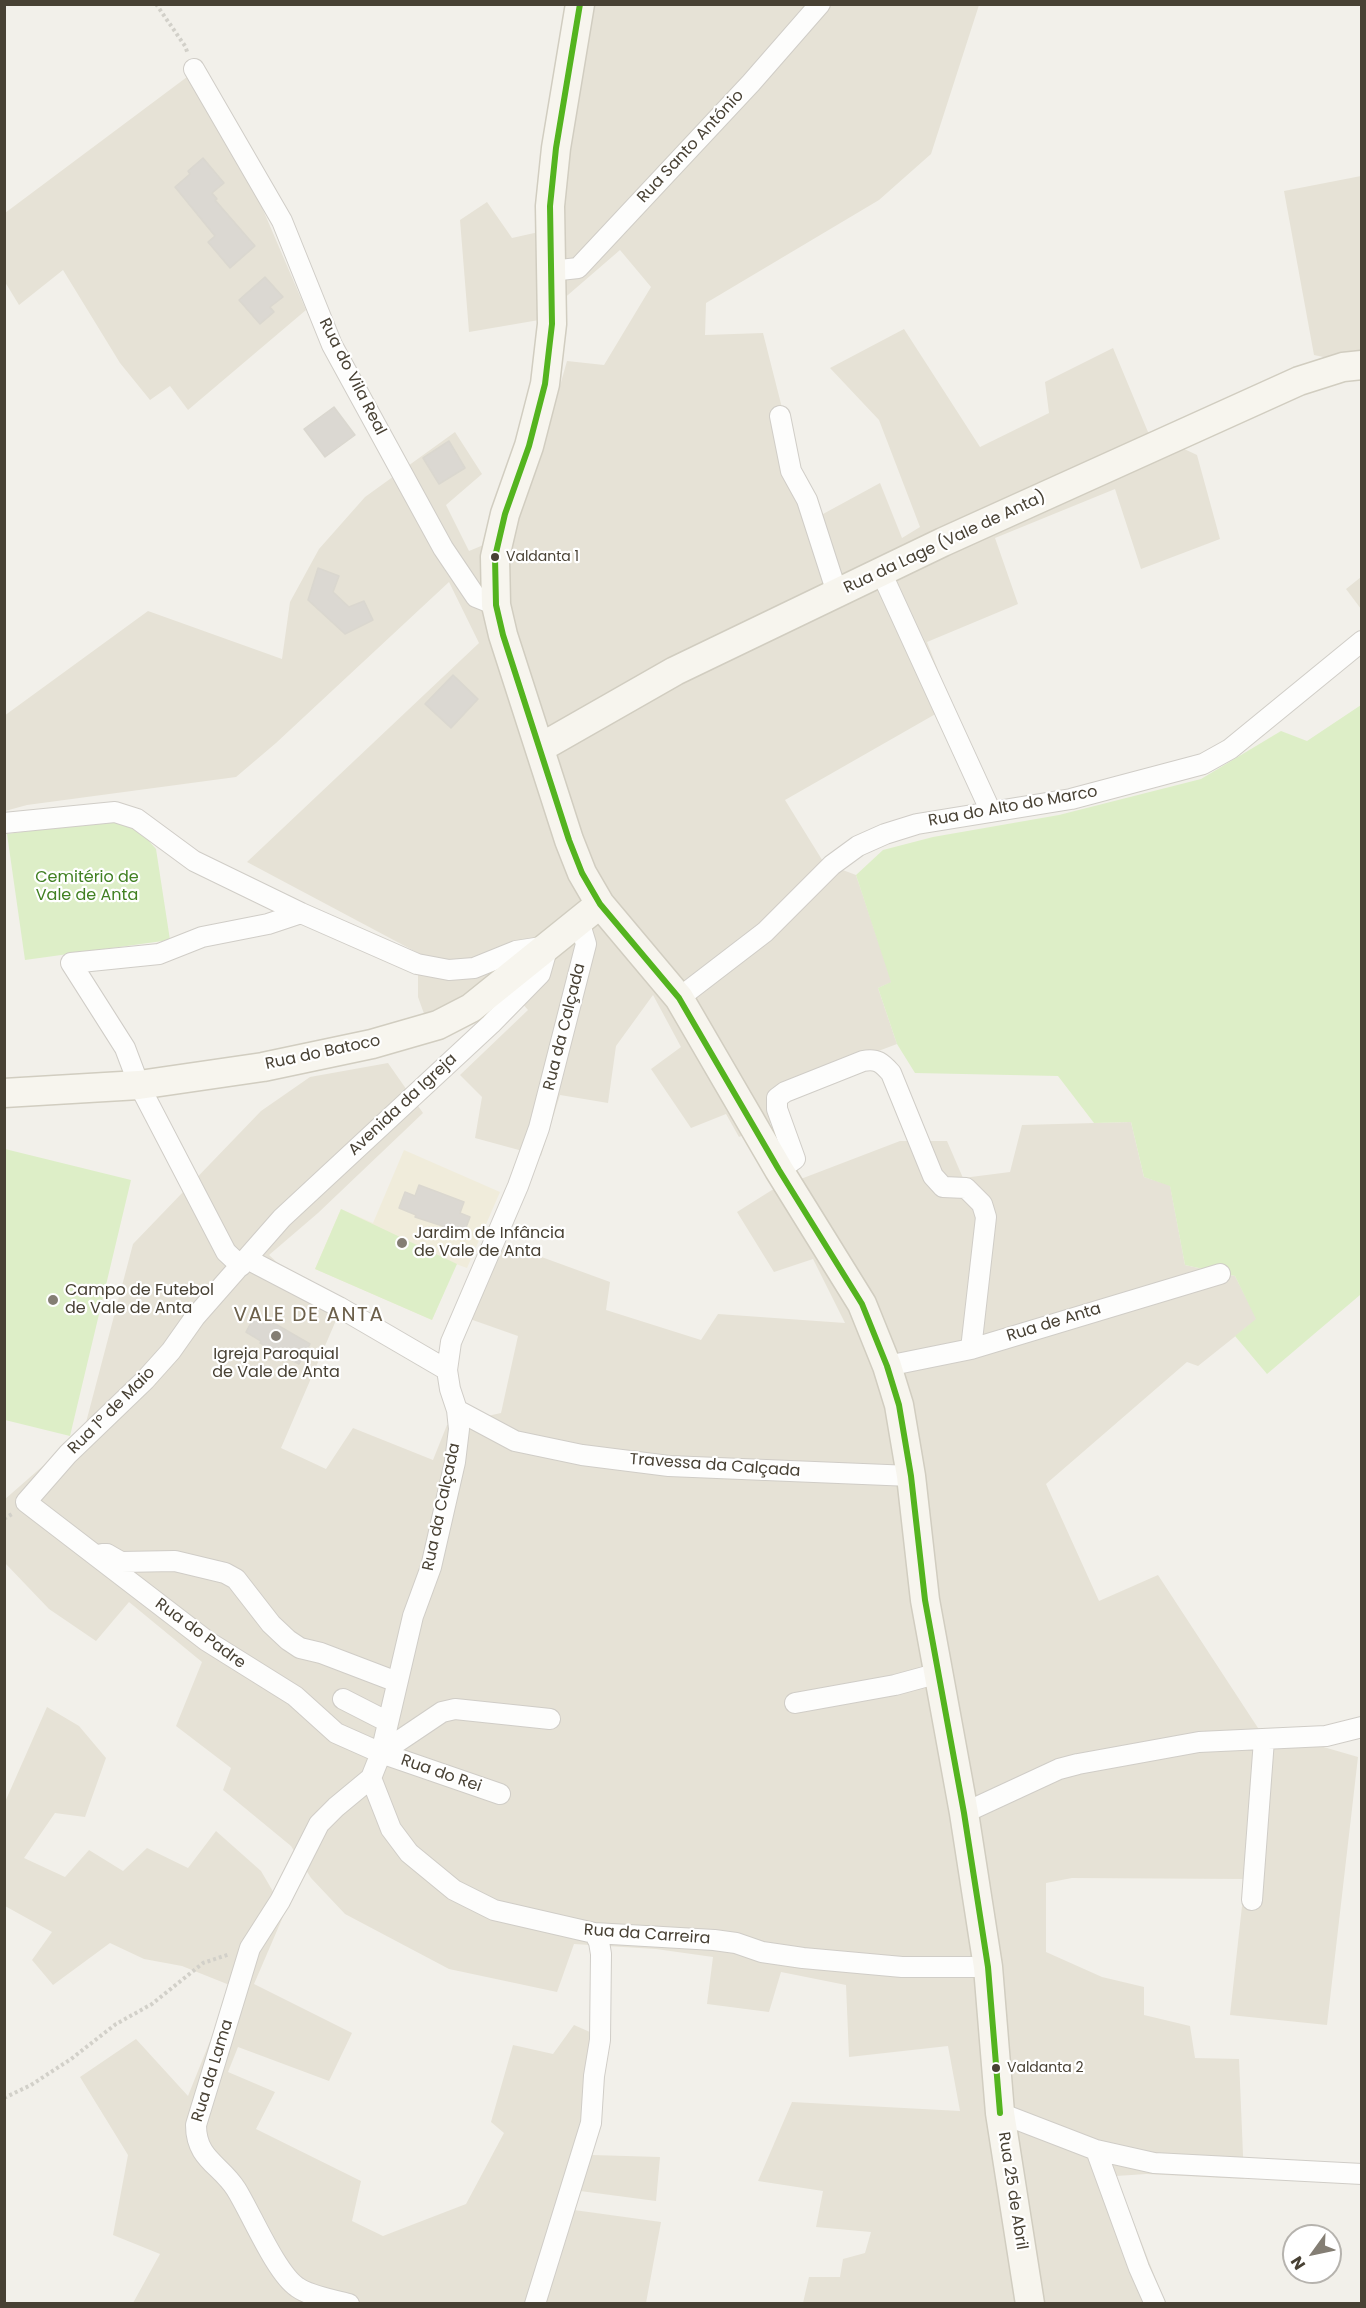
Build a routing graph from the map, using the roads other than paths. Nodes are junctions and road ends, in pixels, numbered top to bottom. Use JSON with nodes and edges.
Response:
{"nodes":[{"id":1,"x":580,"y":4,"type":"edge"},
{"id":2,"x":820,"y":4,"type":"edge"},
{"id":3,"x":194,"y":69,"type":"road end"},
{"id":4,"x":551,"y":271,"type":"junction"},
{"id":5,"x":1362,"y":365,"type":"edge"},
{"id":6,"x":780,"y":416,"type":"dead end"},
{"id":7,"x":880,"y":572,"type":"junction"},
{"id":8,"x":837,"y":593,"type":"junction"},
{"id":9,"x":496,"y":605,"type":"junction"},
{"id":10,"x":1362,"y":641,"type":"edge"},
{"id":11,"x":540,"y":748,"type":"junction"},
{"id":12,"x":991,"y":812,"type":"junction"},
{"id":13,"x":4,"y":823,"type":"edge"},
{"id":14,"x":301,"y":913,"type":"junction"},
{"id":15,"x":589,"y":913,"type":"junction"},
{"id":16,"x":548,"y":946,"type":"junction"},
{"id":17,"x":679,"y":998,"type":"junction"},
{"id":18,"x":139,"y":1085,"type":"junction"},
{"id":19,"x":4,"y":1092,"type":"edge"},
{"id":20,"x":779,"y":1170,"type":"junction"},
{"id":21,"x":244,"y":1262,"type":"junction"},
{"id":22,"x":1220,"y":1274,"type":"dead end"},
{"id":23,"x":195,"y":1317,"type":"joint"},
{"id":24,"x":971,"y":1349,"type":"junction"},
{"id":25,"x":887,"y":1366,"type":"junction"},
{"id":26,"x":447,"y":1370,"type":"junction"},
{"id":27,"x":457,"y":1410,"type":"junction"},
{"id":28,"x":911,"y":1476,"type":"junction"},
{"id":29,"x":26,"y":1502,"type":"joint"},
{"id":30,"x":92,"y":1554,"type":"junction"},
{"id":31,"x":939,"y":1673,"type":"junction"},
{"id":32,"x":397,"y":1682,"type":"junction"},
{"id":33,"x":343,"y":1699,"type":"dead end"},
{"id":34,"x":795,"y":1703,"type":"dead end"},
{"id":35,"x":550,"y":1719,"type":"dead end"},
{"id":36,"x":388,"y":1722,"type":"junction"},
{"id":37,"x":1361,"y":1728,"type":"edge"},
{"id":38,"x":1264,"y":1740,"type":"junction"},
{"id":39,"x":381,"y":1753,"type":"junction"},
{"id":40,"x":371,"y":1778,"type":"junction"},
{"id":41,"x":500,"y":1794,"type":"dead end"},
{"id":42,"x":964,"y":1813,"type":"junction"},
{"id":43,"x":1252,"y":1900,"type":"dead end"},
{"id":44,"x":594,"y":1933,"type":"junction"},
{"id":45,"x":988,"y":1967,"type":"junction"},
{"id":46,"x":1000,"y":2113,"type":"junction"},
{"id":47,"x":1096,"y":2150,"type":"junction"},
{"id":48,"x":1362,"y":2174,"type":"edge"},
{"id":49,"x":349,"y":2304,"type":"edge"},
{"id":50,"x":535,"y":2304,"type":"edge"},
{"id":51,"x":1030,"y":2304,"type":"edge"},
{"id":52,"x":1155,"y":2304,"type":"edge"}],
"edges":[{"from":1,"to":4,"type":"main road","name":"Rua 25 de Abril"},
{"from":2,"to":4,"type":"street","name":"Rua Santo António"},
{"from":3,"to":9,"type":"street","name":"Rua do Vila Real"},
{"from":4,"to":9,"type":"main road","name":"Rua 25 de Abril"},
{"from":5,"to":7,"type":"main road","name":"Rua da Lage (Vale de Anta)"},
{"from":6,"to":8,"type":"street"},
{"from":7,"to":8,"type":"main road","name":"Rua da Lage (Vale de Anta)"},
{"from":7,"to":12,"type":"street"},
{"from":8,"to":11,"type":"main road","name":"Rua da Lage (Vale de Anta)"},
{"from":9,"to":11,"type":"main road","name":"Rua 25 de Abril"},
{"from":10,"to":12,"type":"street","name":"Rua do Alto do Marco"},
{"from":11,"to":15,"type":"main road","name":"Rua 25 de Abril"},
{"from":12,"to":17,"type":"street","name":"Rua do Alto do Marco"},
{"from":13,"to":14,"type":"street"},
{"from":14,"to":16,"type":"street"},
{"from":14,"to":18,"type":"street"},
{"from":15,"to":16,"type":"main road","name":"Rua do Batoco"},
{"from":15,"to":17,"type":"main road","name":"Rua 25 de Abril"},
{"from":15,"to":26,"type":"street","name":"Rua da Calçada"},
{"from":16,"to":18,"type":"main road","name":"Rua do Batoco"},
{"from":16,"to":21,"type":"street","name":"Avenida da Igreja"},
{"from":17,"to":20,"type":"main road","name":"Rua 25 de Abril"},
{"from":18,"to":19,"type":"main road","name":"Rua do Batoco"},
{"from":18,"to":21,"type":"street"},
{"from":20,"to":24,"type":"street"},
{"from":20,"to":25,"type":"main road","name":"Rua 25 de Abril"},
{"from":21,"to":23,"type":"street","name":"Avenida da Igreja"},
{"from":21,"to":26,"type":"street"},
{"from":22,"to":24,"type":"street","name":"Rua de Anta"},
{"from":23,"to":29,"type":"street","name":"Rua 1º de Maio"},
{"from":24,"to":25,"type":"street","name":"Rua de Anta"},
{"from":25,"to":28,"type":"main road","name":"Rua 25 de Abril"},
{"from":26,"to":27,"type":"street","name":"Rua da Calçada"},
{"from":27,"to":28,"type":"street","name":"Travessa da Calçada"},
{"from":27,"to":32,"type":"street","name":"Rua da Calçada"},
{"from":28,"to":31,"type":"main road","name":"Rua 25 de Abril"},
{"from":29,"to":30,"type":"street","name":"Rua do Padre"},
{"from":30,"to":32,"type":"street"},
{"from":30,"to":39,"type":"street","name":"Rua do Padre"},
{"from":31,"to":34,"type":"street"},
{"from":31,"to":42,"type":"main road","name":"Rua 25 de Abril"},
{"from":32,"to":36,"type":"street","name":"Rua da Calçada"},
{"from":33,"to":36,"type":"street"},
{"from":35,"to":39,"type":"street"},
{"from":36,"to":39,"type":"street","name":"Rua da Calçada"},
{"from":37,"to":38,"type":"street"},
{"from":38,"to":42,"type":"street"},
{"from":38,"to":43,"type":"street"},
{"from":39,"to":40,"type":"street","name":"Rua da Calçada"},
{"from":39,"to":41,"type":"street","name":"Rua do Rei"},
{"from":40,"to":44,"type":"street","name":"Rua da Carreira"},
{"from":40,"to":49,"type":"street","name":"Rua da Lama"},
{"from":42,"to":45,"type":"main road","name":"Rua 25 de Abril"},
{"from":44,"to":45,"type":"street","name":"Rua da Carreira"},
{"from":44,"to":50,"type":"street"},
{"from":45,"to":46,"type":"main road","name":"Rua 25 de Abril"},
{"from":46,"to":47,"type":"street"},
{"from":46,"to":51,"type":"main road","name":"Rua 25 de Abril"},
{"from":47,"to":48,"type":"street"},
{"from":47,"to":52,"type":"street"}]}
